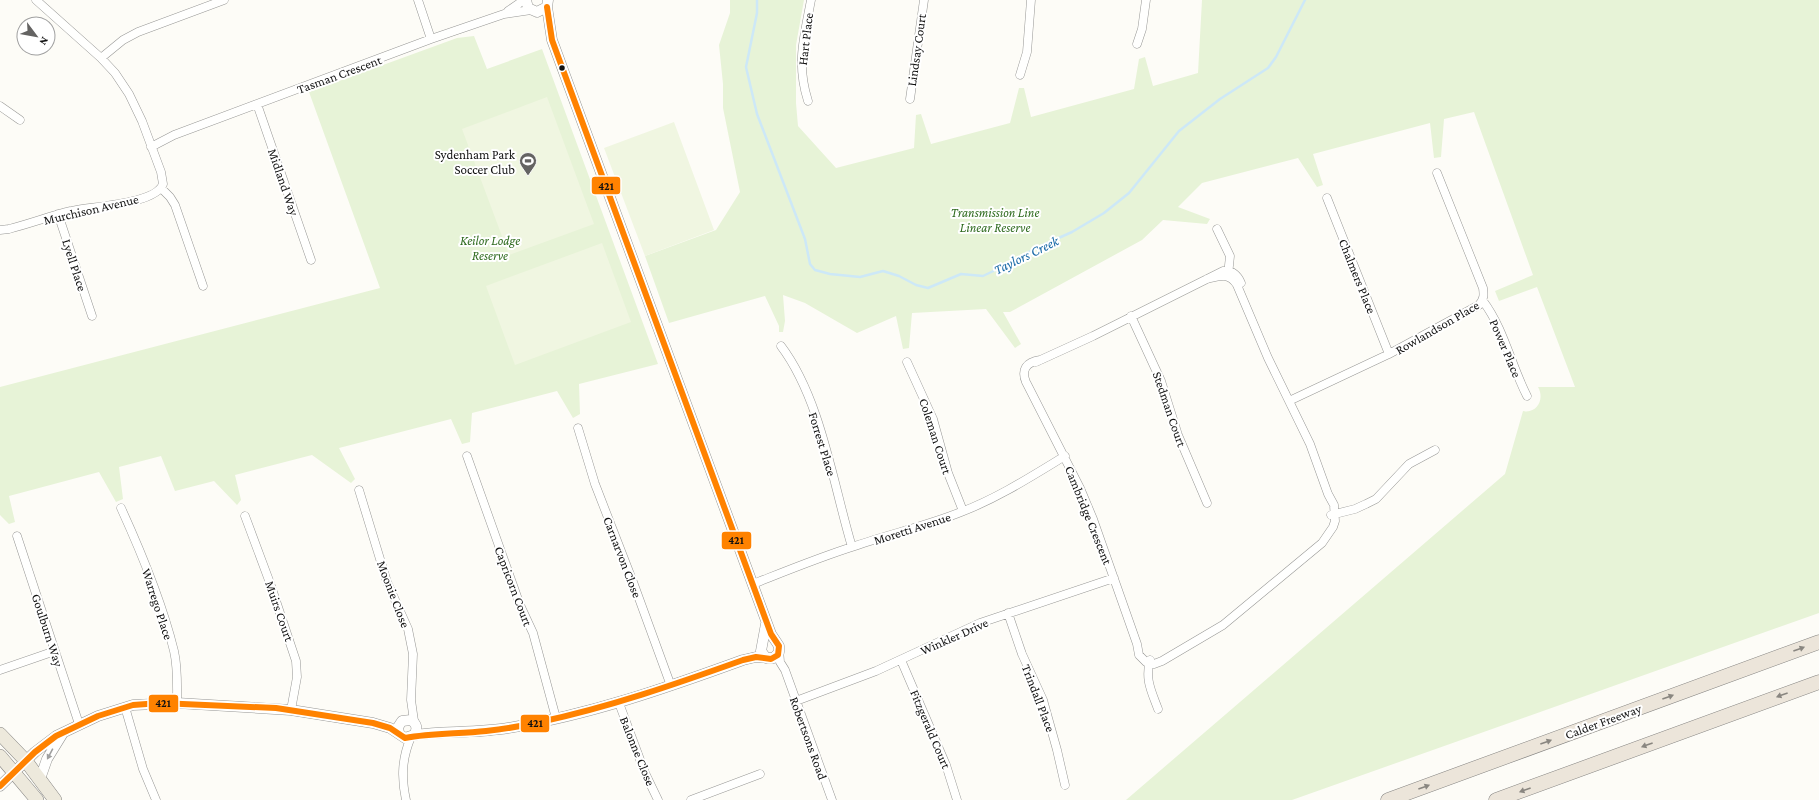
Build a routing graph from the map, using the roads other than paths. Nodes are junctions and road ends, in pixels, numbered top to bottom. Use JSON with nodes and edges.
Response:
{"nodes":[{"id":1,"x":36,"y":0,"type":"edge"},
{"id":2,"x":224,"y":0,"type":"edge"},
{"id":3,"x":418,"y":0,"type":"edge"},
{"id":4,"x":525,"y":0,"type":"edge"},
{"id":5,"x":810,"y":0,"type":"edge"},
{"id":6,"x":924,"y":0,"type":"edge"},
{"id":7,"x":1031,"y":0,"type":"edge"},
{"id":8,"x":1146,"y":0,"type":"edge"},
{"id":9,"x":547,"y":4,"type":"edge"},
{"id":10,"x":532,"y":11,"type":"junction"},
{"id":11,"x":504,"y":14,"type":"junction"},
{"id":12,"x":431,"y":39,"type":"junction"},
{"id":13,"x":552,"y":40,"type":"junction"},
{"id":14,"x":1137,"y":44,"type":"dead end"},
{"id":15,"x":101,"y":58,"type":"junction"},
{"id":16,"x":1020,"y":75,"type":"dead end"},
{"id":17,"x":910,"y":99,"type":"dead end"},
{"id":18,"x":808,"y":101,"type":"dead end"},
{"id":19,"x":257,"y":104,"type":"junction"},
{"id":20,"x":0,"y":106,"type":"edge"},
{"id":21,"x":20,"y":120,"type":"dead end"},
{"id":22,"x":150,"y":144,"type":"junction"},
{"id":23,"x":1437,"y":173,"type":"dead end"},
{"id":24,"x":161,"y":188,"type":"junction"},
{"id":25,"x":1327,"y":198,"type":"dead end"},
{"id":26,"x":58,"y":214,"type":"junction"},
{"id":27,"x":1217,"y":229,"type":"dead end"},
{"id":28,"x":0,"y":230,"type":"edge"},
{"id":29,"x":311,"y":260,"type":"dead end"},
{"id":30,"x":1228,"y":273,"type":"junction"},
{"id":31,"x":203,"y":286,"type":"dead end"},
{"id":32,"x":1483,"y":301,"type":"junction"},
{"id":33,"x":92,"y":316,"type":"dead end"},
{"id":34,"x":1131,"y":316,"type":"junction"},
{"id":35,"x":781,"y":346,"type":"dead end"},
{"id":36,"x":1389,"y":354,"type":"junction"},
{"id":37,"x":907,"y":362,"type":"dead end"},
{"id":38,"x":1527,"y":396,"type":"dead end"},
{"id":39,"x":1289,"y":401,"type":"junction"},
{"id":40,"x":578,"y":428,"type":"dead end"},
{"id":41,"x":1435,"y":450,"type":"dead end"},
{"id":42,"x":467,"y":456,"type":"dead end"},
{"id":43,"x":1065,"y":456,"type":"junction"},
{"id":44,"x":358,"y":490,"type":"dead end"},
{"id":45,"x":1207,"y":503,"type":"dead end"},
{"id":46,"x":121,"y":508,"type":"dead end"},
{"id":47,"x":963,"y":512,"type":"junction"},
{"id":48,"x":1333,"y":514,"type":"junction"},
{"id":49,"x":245,"y":516,"type":"dead end"},
{"id":50,"x":17,"y":536,"type":"dead end"},
{"id":51,"x":852,"y":546,"type":"junction"},
{"id":52,"x":1114,"y":578,"type":"junction"},
{"id":53,"x":753,"y":584,"type":"junction"},
{"id":54,"x":1008,"y":613,"type":"junction"},
{"id":55,"x":766,"y":620,"type":"junction"},
{"id":56,"x":1819,"y":642,"type":"edge"},
{"id":57,"x":762,"y":646,"type":"junction"},
{"id":58,"x":777,"y":646,"type":"junction"},
{"id":59,"x":55,"y":651,"type":"junction"},
{"id":60,"x":767,"y":658,"type":"junction"},
{"id":61,"x":743,"y":660,"type":"junction"},
{"id":62,"x":901,"y":660,"type":"junction"},
{"id":63,"x":1150,"y":661,"type":"junction"},
{"id":64,"x":0,"y":670,"type":"edge"},
{"id":65,"x":787,"y":677,"type":"junction"},
{"id":66,"x":1819,"y":682,"type":"edge"},
{"id":67,"x":670,"y":686,"type":"junction"},
{"id":68,"x":411,"y":700,"type":"junction"},
{"id":69,"x":796,"y":701,"type":"junction"},
{"id":70,"x":177,"y":703,"type":"junction"},
{"id":71,"x":619,"y":703,"type":"junction"},
{"id":72,"x":125,"y":707,"type":"junction"},
{"id":73,"x":1158,"y":709,"type":"dead end"},
{"id":74,"x":291,"y":710,"type":"junction"},
{"id":75,"x":556,"y":718,"type":"junction"},
{"id":76,"x":401,"y":721,"type":"junction"},
{"id":77,"x":373,"y":723,"type":"junction"},
{"id":78,"x":415,"y":723,"type":"junction"},
{"id":79,"x":79,"y":724,"type":"junction"},
{"id":80,"x":64,"y":732,"type":"junction"},
{"id":81,"x":444,"y":732,"type":"junction"},
{"id":82,"x":0,"y":734,"type":"edge"},
{"id":83,"x":399,"y":734,"type":"junction"},
{"id":84,"x":413,"y":736,"type":"junction"},
{"id":85,"x":404,"y":754,"type":"junction"},
{"id":86,"x":0,"y":756,"type":"edge"},
{"id":87,"x":26,"y":761,"type":"junction"},
{"id":88,"x":14,"y":772,"type":"junction"},
{"id":89,"x":760,"y":774,"type":"dead end"},
{"id":90,"x":40,"y":779,"type":"junction"},
{"id":91,"x":1065,"y":785,"type":"dead end"},
{"id":92,"x":0,"y":786,"type":"edge"},
{"id":93,"x":36,"y":800,"type":"edge"},
{"id":94,"x":55,"y":800,"type":"edge"},
{"id":95,"x":156,"y":800,"type":"edge"},
{"id":96,"x":406,"y":800,"type":"edge"},
{"id":97,"x":658,"y":800,"type":"edge"},
{"id":98,"x":691,"y":800,"type":"edge"},
{"id":99,"x":832,"y":800,"type":"edge"},
{"id":100,"x":957,"y":800,"type":"edge"},
{"id":101,"x":1388,"y":800,"type":"edge"},
{"id":102,"x":1496,"y":800,"type":"edge"}],
"edges":[{"from":1,"to":15,"type":"street"},
{"from":2,"to":15,"type":"street"},
{"from":3,"to":12,"type":"street"},
{"from":4,"to":10,"type":"street"},
{"from":4,"to":11,"type":"street","name":"Tasman Crescent"},
{"from":5,"to":18,"type":"street","name":"Hart Place"},
{"from":6,"to":17,"type":"street","name":"Lindsay Court"},
{"from":7,"to":16,"type":"street"},
{"from":8,"to":14,"type":"street"},
{"from":9,"to":10,"type":"street"},
{"from":9,"to":13,"type":"street"},
{"from":10,"to":11,"type":"street","name":"Tasman Crescent"},
{"from":10,"to":13,"type":"street"},
{"from":11,"to":12,"type":"street","name":"Tasman Crescent"},
{"from":12,"to":19,"type":"street","name":"Tasman Crescent"},
{"from":13,"to":53,"type":"street"},
{"from":15,"to":22,"type":"street"},
{"from":19,"to":22,"type":"street","name":"Tasman Crescent"},
{"from":19,"to":29,"type":"street","name":"Midland Way"},
{"from":20,"to":21,"type":"street"},
{"from":22,"to":24,"type":"street"},
{"from":23,"to":32,"type":"street","name":"Rowlandson Place"},
{"from":24,"to":26,"type":"street","name":"Murchison Avenue"},
{"from":24,"to":31,"type":"street"},
{"from":25,"to":36,"type":"street","name":"Chalmers Place"},
{"from":26,"to":28,"type":"street","name":"Murchison Avenue"},
{"from":26,"to":33,"type":"street","name":"Lyell Place"},
{"from":27,"to":30,"type":"street"},
{"from":30,"to":34,"type":"street","name":"Cambridge Crescent"},
{"from":30,"to":39,"type":"street"},
{"from":32,"to":36,"type":"street","name":"Rowlandson Place"},
{"from":32,"to":38,"type":"street","name":"Power Place"},
{"from":34,"to":43,"type":"street","name":"Cambridge Crescent"},
{"from":34,"to":45,"type":"street","name":"Stedman Court"},
{"from":35,"to":51,"type":"street","name":"Forrest Place"},
{"from":36,"to":39,"type":"street","name":"Rowlandson Place"},
{"from":37,"to":47,"type":"street","name":"Coleman Court"},
{"from":39,"to":48,"type":"street"},
{"from":40,"to":67,"type":"street","name":"Carnarvon Close"},
{"from":41,"to":48,"type":"street"},
{"from":42,"to":75,"type":"street","name":"Capricorn Court"},
{"from":43,"to":47,"type":"street","name":"Moretti Avenue"},
{"from":43,"to":52,"type":"street","name":"Cambridge Crescent"},
{"from":44,"to":68,"type":"street","name":"Moonie Close"},
{"from":46,"to":70,"type":"street","name":"Warrego Place"},
{"from":47,"to":51,"type":"street","name":"Moretti Avenue"},
{"from":48,"to":63,"type":"street"},
{"from":49,"to":74,"type":"street","name":"Muirs Court"},
{"from":50,"to":59,"type":"street","name":"Goulburn Way"},
{"from":51,"to":53,"type":"street","name":"Moretti Avenue"},
{"from":52,"to":54,"type":"street","name":"Winkler Drive"},
{"from":52,"to":63,"type":"street","name":"Cambridge Crescent"},
{"from":53,"to":55,"type":"street"},
{"from":54,"to":62,"type":"street","name":"Winkler Drive"},
{"from":54,"to":91,"type":"street","name":"Trindall Place"},
{"from":55,"to":57,"type":"street"},
{"from":55,"to":58,"type":"street"},
{"from":101,"to":56,"type":"highway","name":"Calder Freeway","one_way":true},
{"from":57,"to":58,"type":"street"},
{"from":57,"to":60,"type":"street"},
{"from":57,"to":61,"type":"street"},
{"from":58,"to":60,"type":"street"},
{"from":58,"to":65,"type":"street","name":"Robertsons Road"},
{"from":59,"to":64,"type":"street"},
{"from":59,"to":79,"type":"street","name":"Goulburn Way"},
{"from":60,"to":61,"type":"street"},
{"from":60,"to":65,"type":"street"},
{"from":61,"to":67,"type":"street"},
{"from":62,"to":69,"type":"street","name":"Winkler Drive"},
{"from":62,"to":100,"type":"street","name":"Fitzgerald Court"},
{"from":63,"to":73,"type":"street"},
{"from":65,"to":69,"type":"street","name":"Robertsons Road"},
{"from":66,"to":102,"type":"highway","one_way":true},
{"from":67,"to":71,"type":"street"},
{"from":68,"to":76,"type":"street","name":"Moonie Close"},
{"from":68,"to":78,"type":"street","name":"Moonie Close"},
{"from":69,"to":99,"type":"street","name":"Robertsons Road"},
{"from":70,"to":72,"type":"street"},
{"from":70,"to":74,"type":"street"},
{"from":71,"to":75,"type":"street"},
{"from":71,"to":97,"type":"street","name":"Balonne Close"},
{"from":72,"to":79,"type":"street"},
{"from":72,"to":95,"type":"street"},
{"from":74,"to":77,"type":"street"},
{"from":75,"to":81,"type":"street"},
{"from":76,"to":77,"type":"street"},
{"from":76,"to":78,"type":"street"},
{"from":76,"to":83,"type":"street"},
{"from":77,"to":83,"type":"street"},
{"from":78,"to":81,"type":"street"},
{"from":78,"to":84,"type":"street"},
{"from":79,"to":80,"type":"street"},
{"from":80,"to":87,"type":"street"},
{"from":80,"to":90,"type":"street","one_way":true},
{"from":81,"to":84,"type":"street"},
{"from":82,"to":87,"type":"main road"},
{"from":83,"to":84,"type":"street"},
{"from":83,"to":85,"type":"street"},
{"from":84,"to":85,"type":"street"},
{"from":85,"to":96,"type":"street"},
{"from":86,"to":88,"type":"main road"},
{"from":87,"to":88,"type":"street"},
{"from":87,"to":90,"type":"main road"},
{"from":88,"to":92,"type":"street"},
{"from":88,"to":93,"type":"main road"},
{"from":89,"to":98,"type":"street"},
{"from":90,"to":94,"type":"main road"}]}
